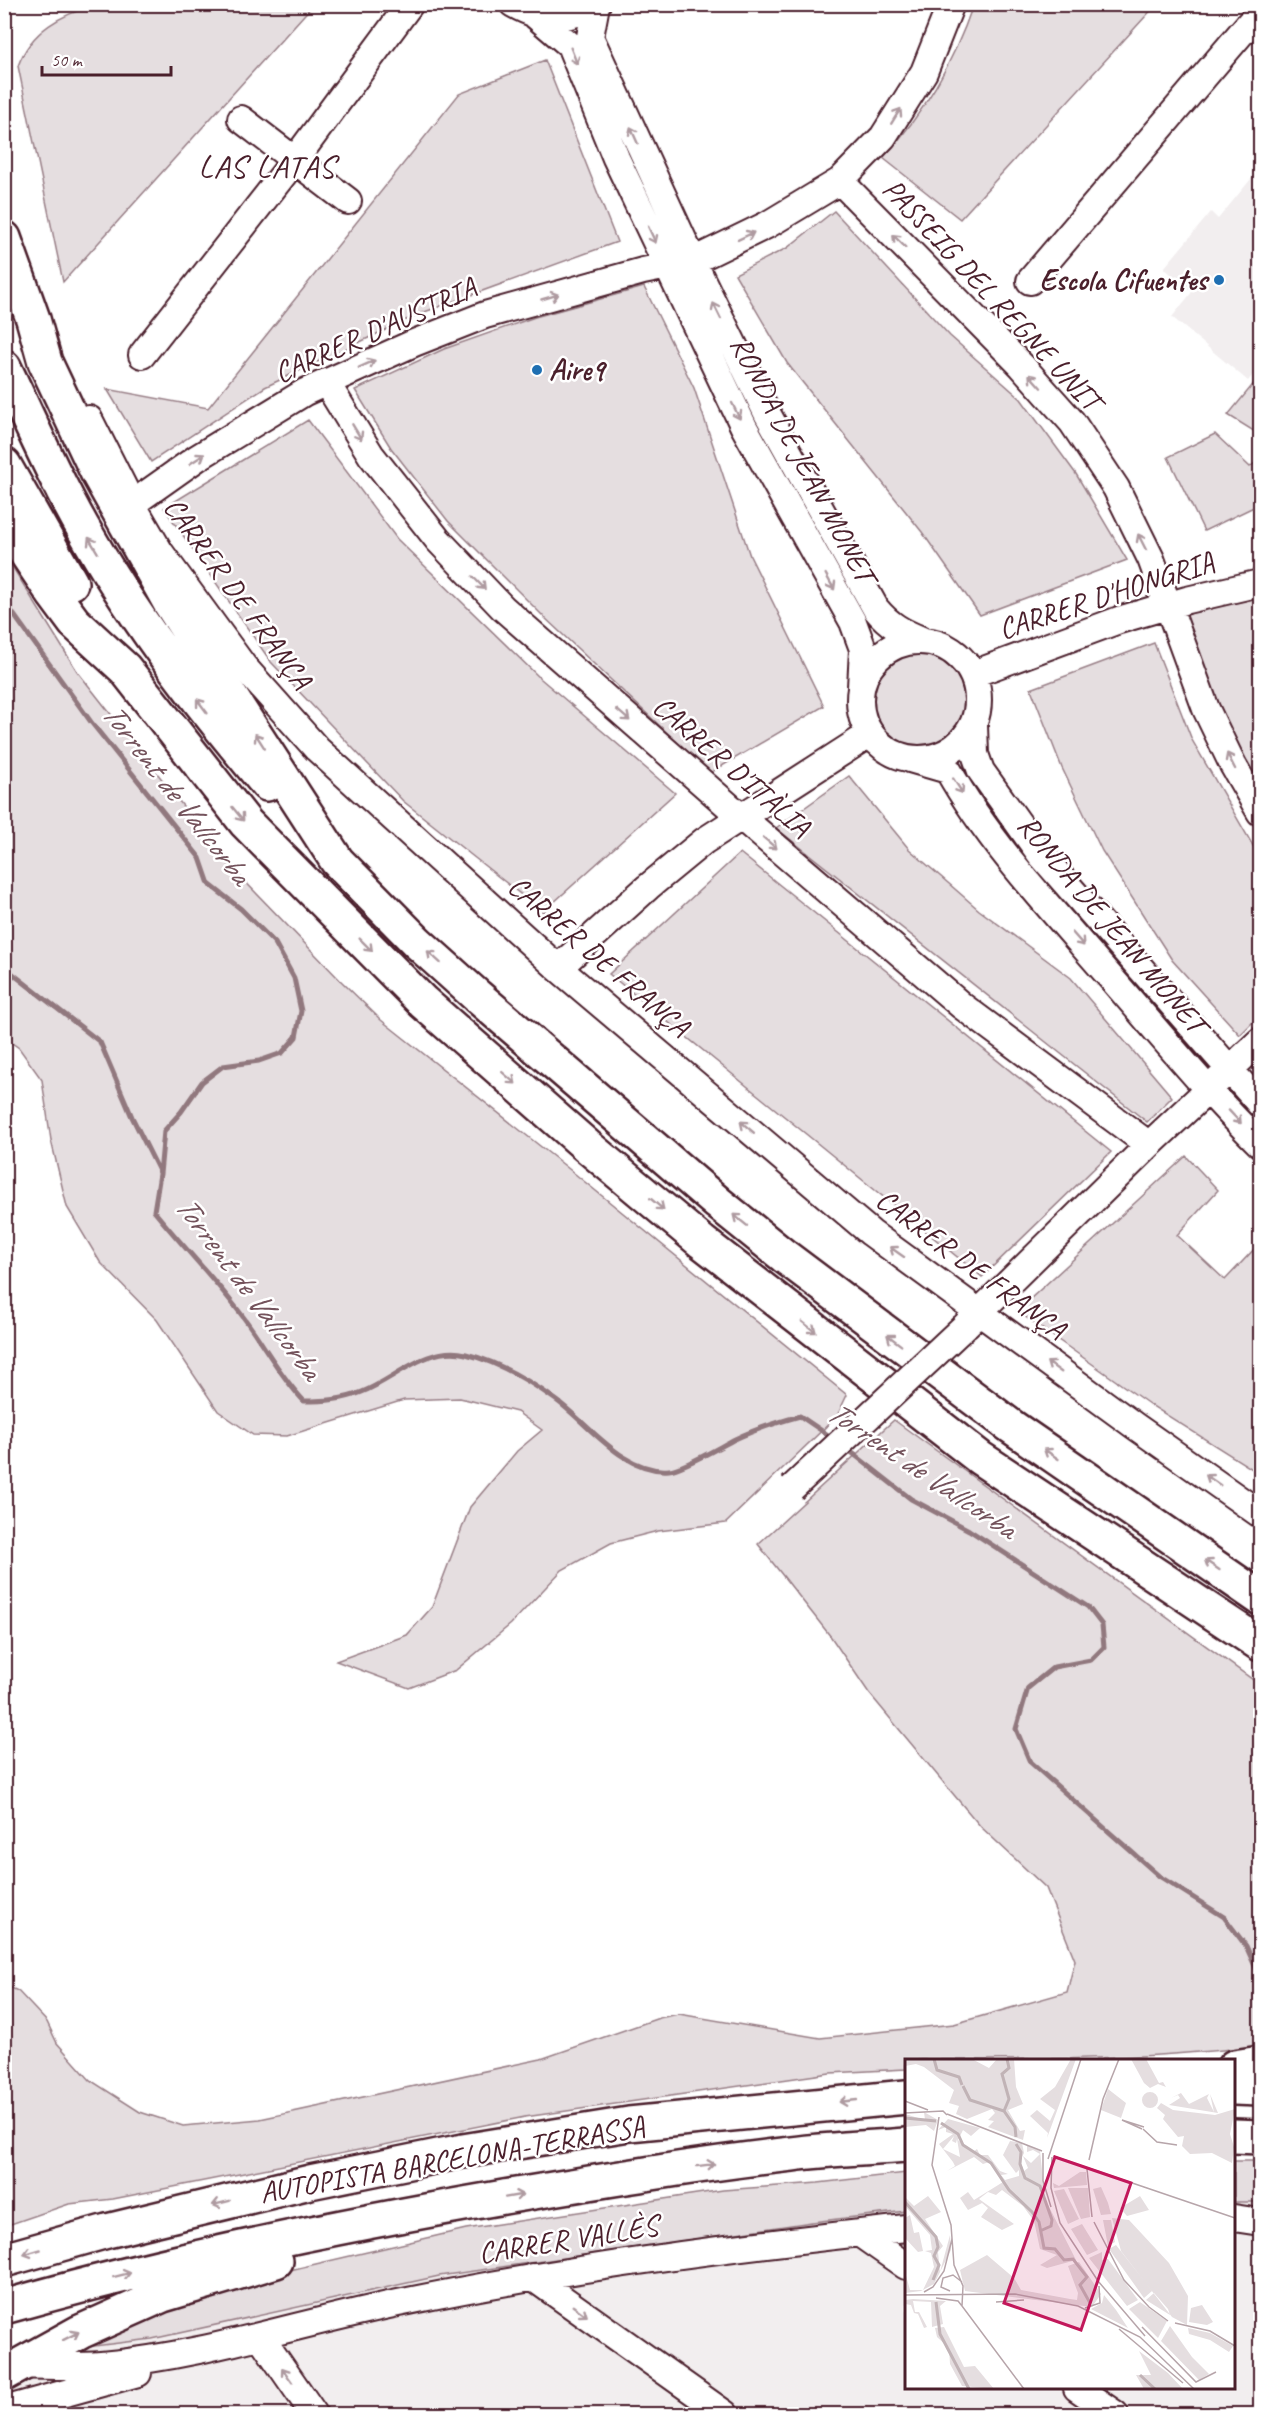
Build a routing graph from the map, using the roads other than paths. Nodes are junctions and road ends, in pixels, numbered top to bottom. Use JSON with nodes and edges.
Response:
{"nodes":[{"id":1,"x":410,"y":4,"type":"edge"},
{"id":2,"x":951,"y":4,"type":"edge"},
{"id":3,"x":597,"y":5,"type":"edge"},
{"id":4,"x":524,"y":10,"type":"edge"},
{"id":5,"x":1260,"y":10,"type":"edge"},
{"id":6,"x":241,"y":119,"type":"dead end"},
{"id":7,"x":294,"y":161,"type":"junction"},
{"id":8,"x":840,"y":181,"type":"junction"},
{"id":9,"x":348,"y":201,"type":"dead end"},
{"id":10,"x":4,"y":238,"type":"edge"},
{"id":11,"x":693,"y":261,"type":"junction"},
{"id":12,"x":666,"y":267,"type":"junction"},
{"id":13,"x":1030,"y":281,"type":"dead end"},
{"id":14,"x":33,"y":319,"type":"junction"},
{"id":15,"x":142,"y":356,"type":"dead end"},
{"id":16,"x":4,"y":367,"type":"edge"},
{"id":17,"x":326,"y":382,"type":"junction"},
{"id":18,"x":4,"y":465,"type":"edge"},
{"id":19,"x":132,"y":504,"type":"junction"},
{"id":20,"x":4,"y":520,"type":"edge"},
{"id":21,"x":1260,"y":583,"type":"edge"},
{"id":22,"x":1167,"y":606,"type":"junction"},
{"id":23,"x":922,"y":640,"type":"junction"},
{"id":24,"x":125,"y":669,"type":"junction"},
{"id":25,"x":973,"y":674,"type":"junction"},
{"id":26,"x":861,"y":687,"type":"junction"},
{"id":27,"x":974,"y":725,"type":"junction"},
{"id":28,"x":870,"y":734,"type":"junction"},
{"id":29,"x":910,"y":759,"type":"junction"},
{"id":30,"x":1260,"y":812,"type":"edge"},
{"id":31,"x":740,"y":816,"type":"junction"},
{"id":32,"x":337,"y":861,"type":"junction"},
{"id":33,"x":558,"y":968,"type":"junction"},
{"id":34,"x":1260,"y":1041,"type":"edge"},
{"id":35,"x":1229,"y":1069,"type":"junction"},
{"id":36,"x":1209,"y":1088,"type":"junction"},
{"id":37,"x":1260,"y":1104,"type":"edge"},
{"id":38,"x":1260,"y":1144,"type":"edge"},
{"id":39,"x":1149,"y":1145,"type":"junction"},
{"id":40,"x":971,"y":1320,"type":"junction"},
{"id":41,"x":792,"y":1488,"type":"dead end"},
{"id":42,"x":1260,"y":1514,"type":"edge"},
{"id":43,"x":1260,"y":1598,"type":"edge"},
{"id":44,"x":1260,"y":1644,"type":"edge"},
{"id":45,"x":1260,"y":2063,"type":"edge"},
{"id":46,"x":1235,"y":2067,"type":"edge"},
{"id":47,"x":1235,"y":2088,"type":"edge"},
{"id":48,"x":1260,"y":2089,"type":"edge"},
{"id":49,"x":905,"y":2097,"type":"edge"},
{"id":50,"x":1235,"y":2136,"type":"edge"},
{"id":51,"x":1260,"y":2137,"type":"edge"},
{"id":52,"x":905,"y":2145,"type":"edge"},
{"id":53,"x":456,"y":2206,"type":"junction"},
{"id":54,"x":1235,"y":2218,"type":"edge"},
{"id":55,"x":1260,"y":2222,"type":"edge"},
{"id":56,"x":905,"y":2228,"type":"edge"},
{"id":57,"x":859,"y":2233,"type":"junction"},
{"id":58,"x":4,"y":2260,"type":"edge"},
{"id":59,"x":905,"y":2265,"type":"edge"},
{"id":60,"x":532,"y":2277,"type":"junction"},
{"id":61,"x":4,"y":2307,"type":"edge"},
{"id":62,"x":252,"y":2338,"type":"junction"},
{"id":63,"x":10,"y":2368,"type":"edge"},
{"id":64,"x":1078,"y":2389,"type":"edge"},
{"id":65,"x":4,"y":2410,"type":"edge"},
{"id":66,"x":314,"y":2415,"type":"edge"},
{"id":67,"x":725,"y":2415,"type":"edge"},
{"id":68,"x":1115,"y":2415,"type":"edge"}],
"edges":[{"from":1,"to":7,"type":"street"},
{"from":8,"to":2,"type":"street","one_way":true},
{"from":3,"to":4,"type":"street"},
{"from":11,"to":3,"type":"street","name":"RONDA DE JEAN MONET","one_way":true},
{"from":4,"to":12,"type":"street","name":"RONDA DE JEAN MONET","one_way":true},
{"from":5,"to":13,"type":"street"},
{"from":6,"to":7,"type":"street"},
{"from":7,"to":9,"type":"street"},
{"from":7,"to":15,"type":"street"},
{"from":11,"to":8,"type":"street","one_way":true},
{"from":22,"to":8,"type":"street","name":"PASSEIG DEL REGNE UNIT","one_way":true},
{"from":10,"to":14,"type":"highway"},
{"from":11,"to":12,"type":"street"},
{"from":23,"to":11,"type":"street","name":"RONDA DE JEAN MONET","one_way":true},
{"from":17,"to":12,"type":"street","name":"CARRER D'AUSTRIA","one_way":true},
{"from":12,"to":26,"type":"street","name":"RONDA DE JEAN MONET","one_way":true},
{"from":14,"to":19,"type":"street","name":"CARRER DE FRANÇA"},
{"from":32,"to":14,"type":"highway","one_way":true},
{"from":32,"to":16,"type":"highway","one_way":true},
{"from":19,"to":17,"type":"street","name":"CARRER D'AUSTRIA","one_way":true},
{"from":17,"to":31,"type":"street","name":"CARRER D'ITÀLIA","one_way":true},
{"from":18,"to":24,"type":"highway"},
{"from":19,"to":33,"type":"street","name":"CARRER DE FRANÇA"},
{"from":20,"to":24,"type":"highway"},
{"from":21,"to":22,"type":"street","name":"CARRER D'HONGRIA"},
{"from":22,"to":25,"type":"street","name":"CARRER D'HONGRIA"},
{"from":30,"to":22,"type":"street","name":"PASSEIG DEL REGNE UNIT","one_way":true},
{"from":23,"to":25,"type":"street"},
{"from":23,"to":26,"type":"street"},
{"from":24,"to":44,"type":"highway","one_way":true},
{"from":25,"to":27,"type":"street"},
{"from":26,"to":28,"type":"street"},
{"from":27,"to":29,"type":"street"},
{"from":27,"to":35,"type":"street","name":"RONDA DE JEAN MONET"},
{"from":28,"to":29,"type":"street"},
{"from":28,"to":31,"type":"street"},
{"from":29,"to":36,"type":"street","name":"RONDA DE JEAN MONET","one_way":true},
{"from":31,"to":33,"type":"street"},
{"from":31,"to":39,"type":"street","name":"CARRER D'ITÀLIA","one_way":true},
{"from":43,"to":32,"type":"highway","one_way":true},
{"from":40,"to":33,"type":"street","name":"CARRER DE FRANÇA","one_way":true},
{"from":34,"to":35,"type":"street"},
{"from":35,"to":36,"type":"street"},
{"from":35,"to":37,"type":"street","name":"RONDA DE JEAN MONET"},
{"from":36,"to":38,"type":"street","name":"RONDA DE JEAN MONET","one_way":true},
{"from":36,"to":39,"type":"street"},
{"from":39,"to":40,"type":"street"},
{"from":40,"to":41,"type":"street","bridge":true},
{"from":42,"to":40,"type":"street","name":"CARRER DE FRANÇA","one_way":true},
{"from":45,"to":46,"type":"highway"},
{"from":47,"to":48,"type":"highway"},
{"from":49,"to":58,"type":"highway","name":"AUTOPISTA BARCELONA-TERRASSA","one_way":true},
{"from":50,"to":51,"type":"highway"},
{"from":53,"to":52,"type":"highway","name":"AUTOPISTA BARCELONA-TERRASSA","one_way":true},
{"from":61,"to":53,"type":"highway","name":"AUTOPISTA BARCELONA-TERRASSA","one_way":true},
{"from":63,"to":53,"type":"highway","one_way":true},
{"from":54,"to":55,"type":"street"},
{"from":56,"to":57,"type":"street","name":"CARRER VALLÈS"},
{"from":57,"to":59,"type":"street"},
{"from":57,"to":60,"type":"street","name":"CARRER VALLÈS"},
{"from":60,"to":62,"type":"street","name":"CARRER VALLÈS"},
{"from":60,"to":67,"type":"street","one_way":true},
{"from":62,"to":63,"type":"street","name":"CARRER VALLÈS"},
{"from":62,"to":65,"type":"street","name":"CARRER VALLÈS"},
{"from":66,"to":62,"type":"street","one_way":true},
{"from":64,"to":68,"type":"street"}]}
